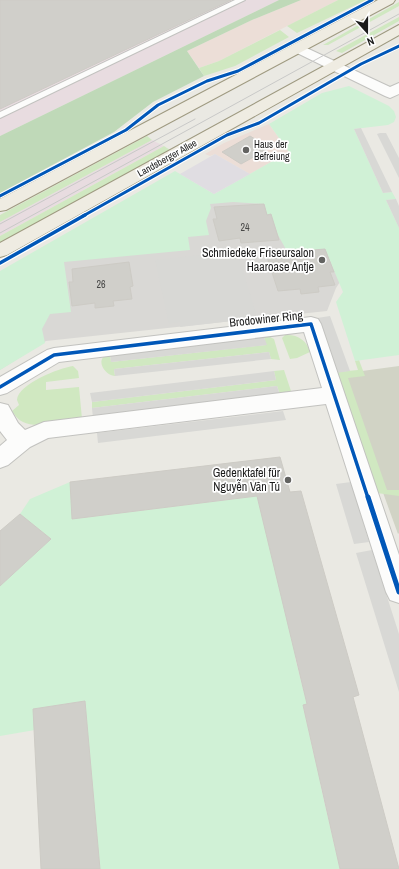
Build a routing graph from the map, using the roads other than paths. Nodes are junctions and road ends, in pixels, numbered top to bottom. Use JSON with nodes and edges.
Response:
{"nodes":[{"id":1,"x":242,"y":0,"type":"edge"},
{"id":2,"x":388,"y":0,"type":"edge"},
{"id":3,"x":399,"y":29,"type":"edge"},
{"id":4,"x":298,"y":48,"type":"junction"},
{"id":5,"x":333,"y":66,"type":"junction"},
{"id":6,"x":399,"y":88,"type":"edge"},
{"id":7,"x":0,"y":115,"type":"edge"},
{"id":8,"x":0,"y":206,"type":"edge"},
{"id":9,"x":0,"y":251,"type":"edge"},
{"id":10,"x":0,"y":387,"type":"edge"},
{"id":11,"x":333,"y":395,"type":"junction"},
{"id":12,"x":0,"y":411,"type":"edge"},
{"id":13,"x":22,"y":441,"type":"junction"},
{"id":14,"x":0,"y":459,"type":"edge"},
{"id":15,"x":399,"y":592,"type":"edge"}],
"edges":[{"from":1,"to":7,"type":"lane"},
{"from":2,"to":4,"type":"main road"},
{"from":3,"to":5,"type":"main road","name":"Landsberger Allee"},
{"from":4,"to":5,"type":"street"},
{"from":4,"to":8,"type":"main road"},
{"from":5,"to":6,"type":"street"},
{"from":5,"to":9,"type":"main road","name":"Landsberger Allee"},
{"from":10,"to":11,"type":"street","name":"Brodowiner Ring"},
{"from":11,"to":13,"type":"street"},
{"from":11,"to":15,"type":"street","name":"Brodowiner Ring"},
{"from":12,"to":13,"type":"street"},
{"from":13,"to":14,"type":"street"}]}
